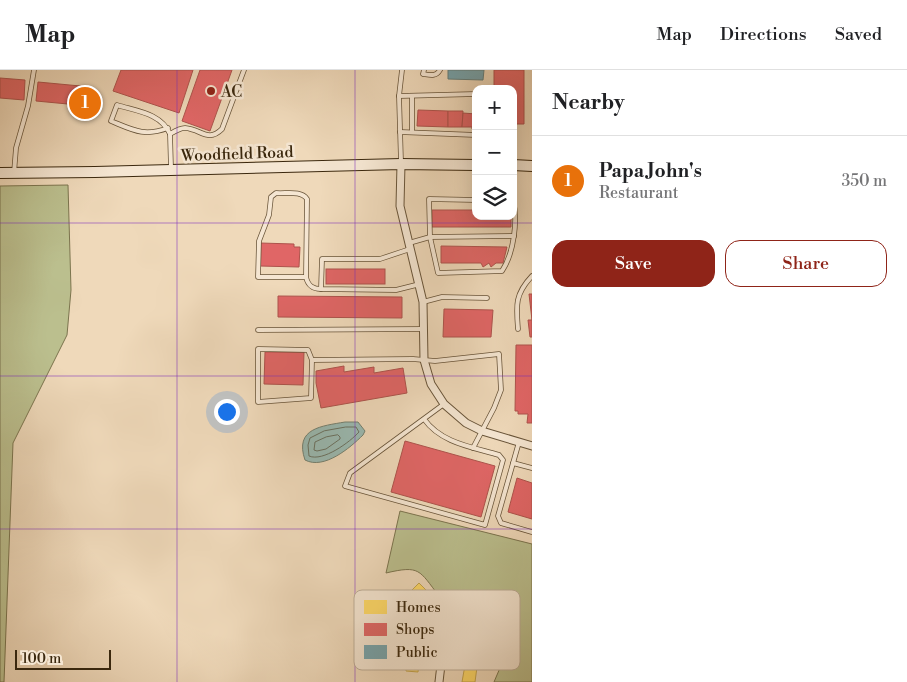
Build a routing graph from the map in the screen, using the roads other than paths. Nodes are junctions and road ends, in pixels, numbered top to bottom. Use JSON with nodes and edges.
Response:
{"nodes":[{"id":1,"x":34,"y":70,"type":"edge"},
{"id":2,"x":244,"y":70,"type":"edge"},
{"id":3,"x":402,"y":70,"type":"edge"},
{"id":4,"x":424,"y":70,"type":"edge"},
{"id":5,"x":440,"y":70,"type":"edge"},
{"id":6,"x":472,"y":94,"type":"edge"},
{"id":7,"x":398,"y":96,"type":"junction"},
{"id":8,"x":412,"y":96,"type":"junction"},
{"id":9,"x":168,"y":128,"type":"junction"},
{"id":10,"x":400,"y":132,"type":"junction"},
{"id":11,"x":412,"y":132,"type":"junction"},
{"id":12,"x":170,"y":134,"type":"junction"},
{"id":13,"x":472,"y":135,"type":"edge"},
{"id":14,"x":401,"y":164,"type":"junction"},
{"id":15,"x":472,"y":165,"type":"edge"},
{"id":16,"x":517,"y":166,"type":"edge"},
{"id":17,"x":532,"y":166,"type":"edge"},
{"id":18,"x":171,"y":170,"type":"junction"},
{"id":19,"x":0,"y":173,"type":"edge"},
{"id":20,"x":14,"y":173,"type":"junction"},
{"id":21,"x":472,"y":200,"type":"edge"},
{"id":22,"x":514,"y":220,"type":"edge"},
{"id":23,"x":514,"y":236,"type":"junction"},
{"id":24,"x":430,"y":237,"type":"junction"},
{"id":25,"x":410,"y":246,"type":"junction"},
{"id":26,"x":532,"y":276,"type":"edge"},
{"id":27,"x":306,"y":277,"type":"junction"},
{"id":28,"x":420,"y":284,"type":"junction"},
{"id":29,"x":321,"y":290,"type":"junction"},
{"id":30,"x":487,"y":298,"type":"dead end"},
{"id":31,"x":423,"y":302,"type":"junction"},
{"id":32,"x":424,"y":329,"type":"junction"},
{"id":33,"x":518,"y":329,"type":"dead end"},
{"id":34,"x":258,"y":330,"type":"dead end"},
{"id":35,"x":312,"y":360,"type":"junction"},
{"id":36,"x":424,"y":360,"type":"junction"},
{"id":37,"x":444,"y":404,"type":"junction"},
{"id":38,"x":424,"y":419,"type":"junction"},
{"id":39,"x":482,"y":431,"type":"junction"},
{"id":40,"x":519,"y":442,"type":"junction"},
{"id":41,"x":532,"y":446,"type":"edge"},
{"id":42,"x":473,"y":448,"type":"junction"},
{"id":43,"x":513,"y":463,"type":"junction"},
{"id":44,"x":532,"y":468,"type":"edge"},
{"id":45,"x":532,"y":532,"type":"edge"}],
"edges":[{"from":1,"to":20,"type":"lane"},
{"from":2,"to":12,"type":"lane"},
{"from":3,"to":7,"type":"lane"},
{"from":4,"to":5,"type":"lane"},
{"from":6,"to":8,"type":"lane"},
{"from":7,"to":8,"type":"lane"},
{"from":7,"to":10,"type":"lane"},
{"from":8,"to":11,"type":"lane"},
{"from":9,"to":9,"type":"lane"},
{"from":9,"to":12,"type":"lane"},
{"from":10,"to":11,"type":"lane"},
{"from":10,"to":14,"type":"lane"},
{"from":11,"to":13,"type":"lane"},
{"from":12,"to":18,"type":"lane"},
{"from":14,"to":15,"type":"main road","name":"Woodfield Road"},
{"from":14,"to":18,"type":"main road","name":"Woodfield Road"},
{"from":14,"to":25,"type":"street"},
{"from":16,"to":17,"type":"main road"},
{"from":18,"to":20,"type":"main road","name":"Woodfield Road"},
{"from":19,"to":20,"type":"main road","name":"Woodfield Road"},
{"from":21,"to":24,"type":"lane"},
{"from":22,"to":23,"type":"lane"},
{"from":23,"to":24,"type":"lane"},
{"from":23,"to":24,"type":"lane"},
{"from":24,"to":25,"type":"lane"},
{"from":25,"to":28,"type":"street"},
{"from":25,"to":29,"type":"lane"},
{"from":26,"to":33,"type":"lane"},
{"from":27,"to":27,"type":"lane"},
{"from":27,"to":29,"type":"lane"},
{"from":28,"to":29,"type":"lane"},
{"from":28,"to":31,"type":"street"},
{"from":30,"to":31,"type":"lane"},
{"from":31,"to":32,"type":"street"},
{"from":32,"to":34,"type":"lane"},
{"from":32,"to":36,"type":"street"},
{"from":35,"to":35,"type":"lane"},
{"from":35,"to":36,"type":"lane"},
{"from":36,"to":37,"type":"street"},
{"from":36,"to":39,"type":"lane"},
{"from":37,"to":38,"type":"lane"},
{"from":37,"to":39,"type":"street"},
{"from":38,"to":42,"type":"lane"},
{"from":38,"to":42,"type":"lane"},
{"from":39,"to":40,"type":"street"},
{"from":39,"to":42,"type":"lane"},
{"from":40,"to":41,"type":"street"},
{"from":40,"to":43,"type":"lane"},
{"from":43,"to":44,"type":"lane"},
{"from":43,"to":45,"type":"lane"}]}
